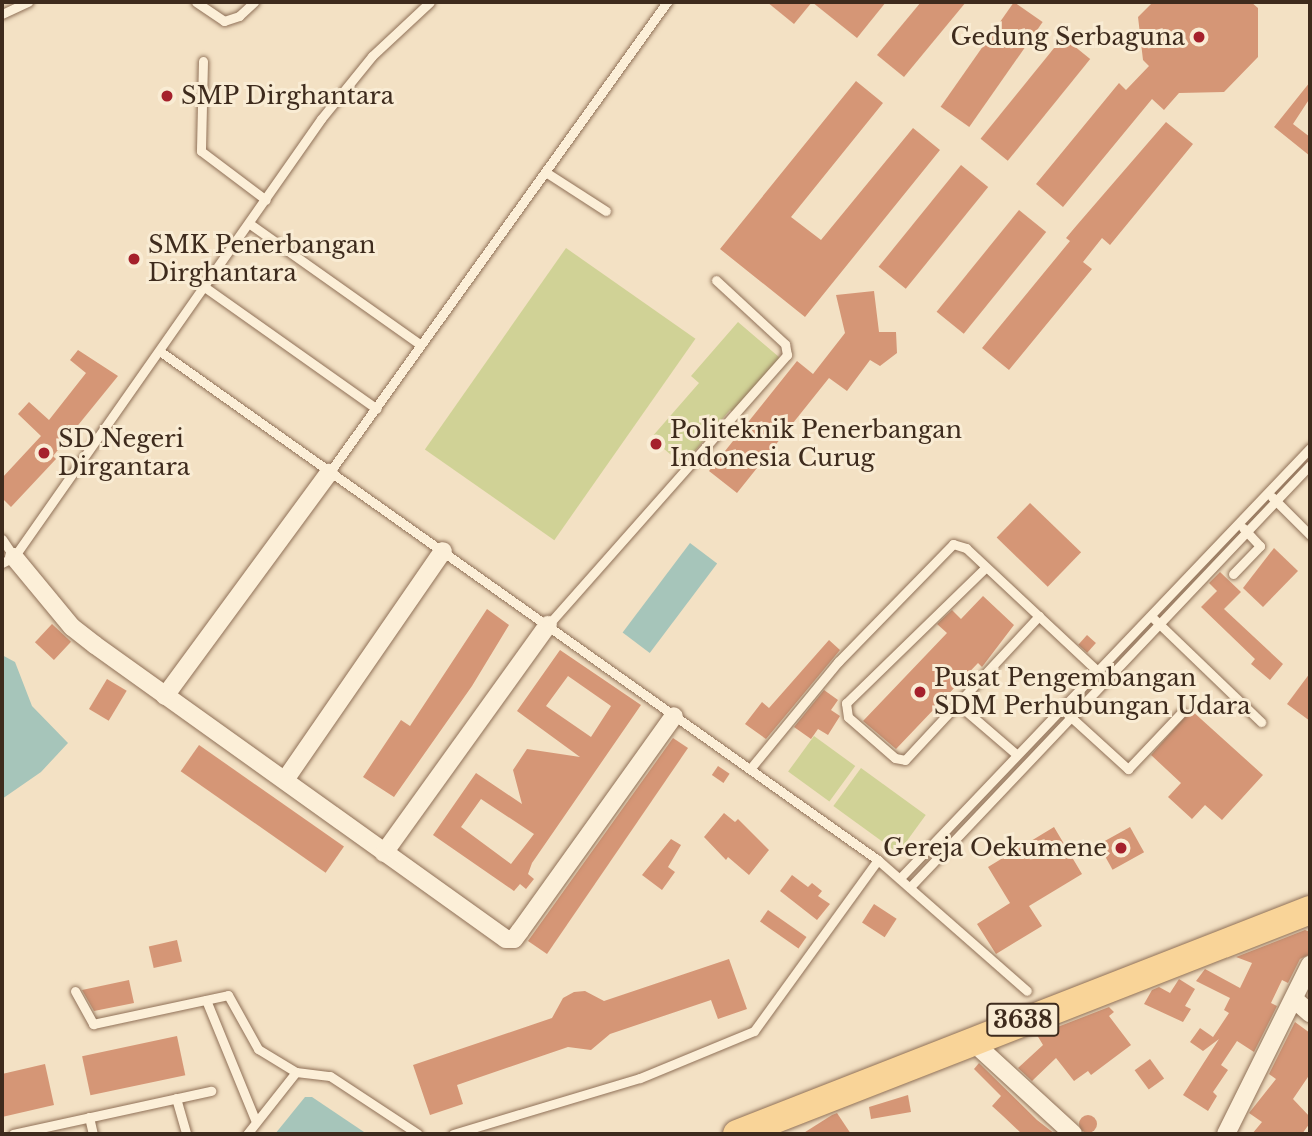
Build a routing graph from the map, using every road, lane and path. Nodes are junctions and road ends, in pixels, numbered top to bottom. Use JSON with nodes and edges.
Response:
{"nodes":[{"id":1,"x":28,"y":2,"type":"edge"},
{"id":2,"x":196,"y":2,"type":"edge"},
{"id":3,"x":254,"y":2,"type":"edge"},
{"id":4,"x":430,"y":2,"type":"edge"},
{"id":5,"x":667,"y":2,"type":"edge"},
{"id":6,"x":2,"y":14,"type":"edge"},
{"id":7,"x":203,"y":61,"type":"dead end"},
{"id":8,"x":547,"y":173,"type":"junction"},
{"id":9,"x":266,"y":200,"type":"junction"},
{"id":10,"x":606,"y":211,"type":"dead end"},
{"id":11,"x":250,"y":224,"type":"junction"},
{"id":12,"x":716,"y":280,"type":"dead end"},
{"id":13,"x":206,"y":288,"type":"junction"},
{"id":14,"x":421,"y":345,"type":"junction"},
{"id":15,"x":161,"y":352,"type":"junction"},
{"id":16,"x":377,"y":409,"type":"junction"},
{"id":17,"x":1310,"y":449,"type":"edge"},
{"id":18,"x":1310,"y":465,"type":"edge"},
{"id":19,"x":328,"y":473,"type":"junction"},
{"id":20,"x":1268,"y":493,"type":"junction"},
{"id":21,"x":1276,"y":501,"type":"junction"},
{"id":22,"x":1239,"y":524,"type":"junction"},
{"id":23,"x":1247,"y":532,"type":"junction"},
{"id":24,"x":1310,"y":535,"type":"edge"},
{"id":25,"x":2,"y":539,"type":"edge"},
{"id":26,"x":443,"y":551,"type":"junction"},
{"id":27,"x":8,"y":560,"type":"edge"},
{"id":28,"x":985,"y":569,"type":"junction"},
{"id":29,"x":1233,"y":574,"type":"dead end"},
{"id":30,"x":1151,"y":615,"type":"junction"},
{"id":31,"x":1039,"y":616,"type":"junction"},
{"id":32,"x":1160,"y":624,"type":"junction"},
{"id":33,"x":548,"y":625,"type":"junction"},
{"id":34,"x":1097,"y":670,"type":"junction"},
{"id":35,"x":1107,"y":680,"type":"junction"},
{"id":36,"x":165,"y":696,"type":"junction"},
{"id":37,"x":959,"y":705,"type":"junction"},
{"id":38,"x":1061,"y":708,"type":"junction"},
{"id":39,"x":1182,"y":712,"type":"dead end"},
{"id":40,"x":674,"y":716,"type":"junction"},
{"id":41,"x":1071,"y":718,"type":"junction"},
{"id":42,"x":1261,"y":722,"type":"dead end"},
{"id":43,"x":1016,"y":754,"type":"junction"},
{"id":44,"x":750,"y":769,"type":"junction"},
{"id":45,"x":285,"y":780,"type":"junction"},
{"id":46,"x":384,"y":853,"type":"junction"},
{"id":47,"x":878,"y":860,"type":"junction"},
{"id":48,"x":901,"y":877,"type":"junction"},
{"id":49,"x":911,"y":887,"type":"junction"},
{"id":50,"x":1310,"y":910,"type":"edge"},
{"id":51,"x":1310,"y":967,"type":"edge"},
{"id":52,"x":75,"y":990,"type":"dead end"},
{"id":53,"x":1027,"y":991,"type":"dead end"},
{"id":54,"x":206,"y":1000,"type":"junction"},
{"id":55,"x":1295,"y":1000,"type":"junction"},
{"id":56,"x":1310,"y":1013,"type":"edge"},
{"id":57,"x":972,"y":1041,"type":"junction"},
{"id":58,"x":296,"y":1072,"type":"junction"},
{"id":59,"x":211,"y":1091,"type":"dead end"},
{"id":60,"x":176,"y":1098,"type":"junction"},
{"id":61,"x":89,"y":1117,"type":"junction"},
{"id":62,"x":256,"y":1122,"type":"junction"},
{"id":63,"x":770,"y":1129,"type":"edge"},
{"id":64,"x":13,"y":1134,"type":"edge"},
{"id":65,"x":93,"y":1134,"type":"edge"},
{"id":66,"x":186,"y":1134,"type":"edge"},
{"id":67,"x":247,"y":1134,"type":"edge"},
{"id":68,"x":418,"y":1134,"type":"edge"},
{"id":69,"x":453,"y":1134,"type":"edge"},
{"id":70,"x":737,"y":1134,"type":"edge"},
{"id":71,"x":1073,"y":1134,"type":"edge"},
{"id":72,"x":1226,"y":1134,"type":"edge"}],
"edges":[{"from":1,"to":6,"type":"lane"},
{"from":2,"to":3,"type":"lane"},
{"from":4,"to":9,"type":"lane"},
{"from":5,"to":8,"type":"lane"},
{"from":7,"to":9,"type":"lane"},
{"from":8,"to":10,"type":"lane"},
{"from":8,"to":14,"type":"lane"},
{"from":9,"to":11,"type":"lane"},
{"from":11,"to":13,"type":"lane"},
{"from":11,"to":14,"type":"lane"},
{"from":12,"to":33,"type":"lane"},
{"from":13,"to":15,"type":"lane"},
{"from":13,"to":16,"type":"lane"},
{"from":14,"to":16,"type":"lane"},
{"from":15,"to":19,"type":"lane"},
{"from":15,"to":27,"type":"lane"},
{"from":16,"to":19,"type":"lane"},
{"from":17,"to":20,"type":"lane"},
{"from":18,"to":21,"type":"lane"},
{"from":19,"to":26,"type":"lane"},
{"from":19,"to":36,"type":"street"},
{"from":20,"to":21,"type":"lane"},
{"from":20,"to":22,"type":"lane"},
{"from":21,"to":23,"type":"lane"},
{"from":21,"to":24,"type":"lane"},
{"from":22,"to":23,"type":"lane"},
{"from":22,"to":30,"type":"lane"},
{"from":23,"to":29,"type":"lane"},
{"from":23,"to":32,"type":"lane"},
{"from":25,"to":27,"type":"lane"},
{"from":26,"to":33,"type":"lane"},
{"from":26,"to":45,"type":"street"},
{"from":27,"to":36,"type":"street"},
{"from":28,"to":31,"type":"lane"},
{"from":28,"to":37,"type":"lane"},
{"from":28,"to":44,"type":"lane"},
{"from":30,"to":32,"type":"lane"},
{"from":30,"to":34,"type":"lane"},
{"from":31,"to":34,"type":"lane"},
{"from":31,"to":37,"type":"lane"},
{"from":32,"to":35,"type":"lane"},
{"from":32,"to":42,"type":"lane"},
{"from":33,"to":40,"type":"lane"},
{"from":33,"to":46,"type":"street"},
{"from":34,"to":35,"type":"lane"},
{"from":34,"to":38,"type":"lane"},
{"from":35,"to":41,"type":"lane"},
{"from":36,"to":45,"type":"street"},
{"from":37,"to":43,"type":"lane"},
{"from":38,"to":41,"type":"lane"},
{"from":38,"to":43,"type":"lane"},
{"from":39,"to":41,"type":"lane"},
{"from":40,"to":44,"type":"lane"},
{"from":40,"to":46,"type":"street"},
{"from":41,"to":49,"type":"lane"},
{"from":43,"to":48,"type":"lane"},
{"from":44,"to":47,"type":"lane"},
{"from":45,"to":46,"type":"street"},
{"from":47,"to":48,"type":"lane"},
{"from":47,"to":69,"type":"lane"},
{"from":48,"to":49,"type":"lane"},
{"from":49,"to":53,"type":"lane"},
{"from":50,"to":57,"type":"main road","number":"3638"},
{"from":51,"to":55,"type":"street"},
{"from":52,"to":54,"type":"lane"},
{"from":54,"to":58,"type":"lane"},
{"from":54,"to":62,"type":"lane"},
{"from":55,"to":56,"type":"street"},
{"from":55,"to":72,"type":"street"},
{"from":57,"to":63,"type":"main road","number":"3638"},
{"from":57,"to":71,"type":"street"},
{"from":58,"to":62,"type":"lane"},
{"from":58,"to":68,"type":"lane"},
{"from":59,"to":60,"type":"lane"},
{"from":60,"to":61,"type":"lane"},
{"from":60,"to":66,"type":"lane"},
{"from":61,"to":64,"type":"lane"},
{"from":61,"to":65,"type":"lane"},
{"from":62,"to":67,"type":"lane"},
{"from":63,"to":70,"type":"main road","number":"3638"}]}
